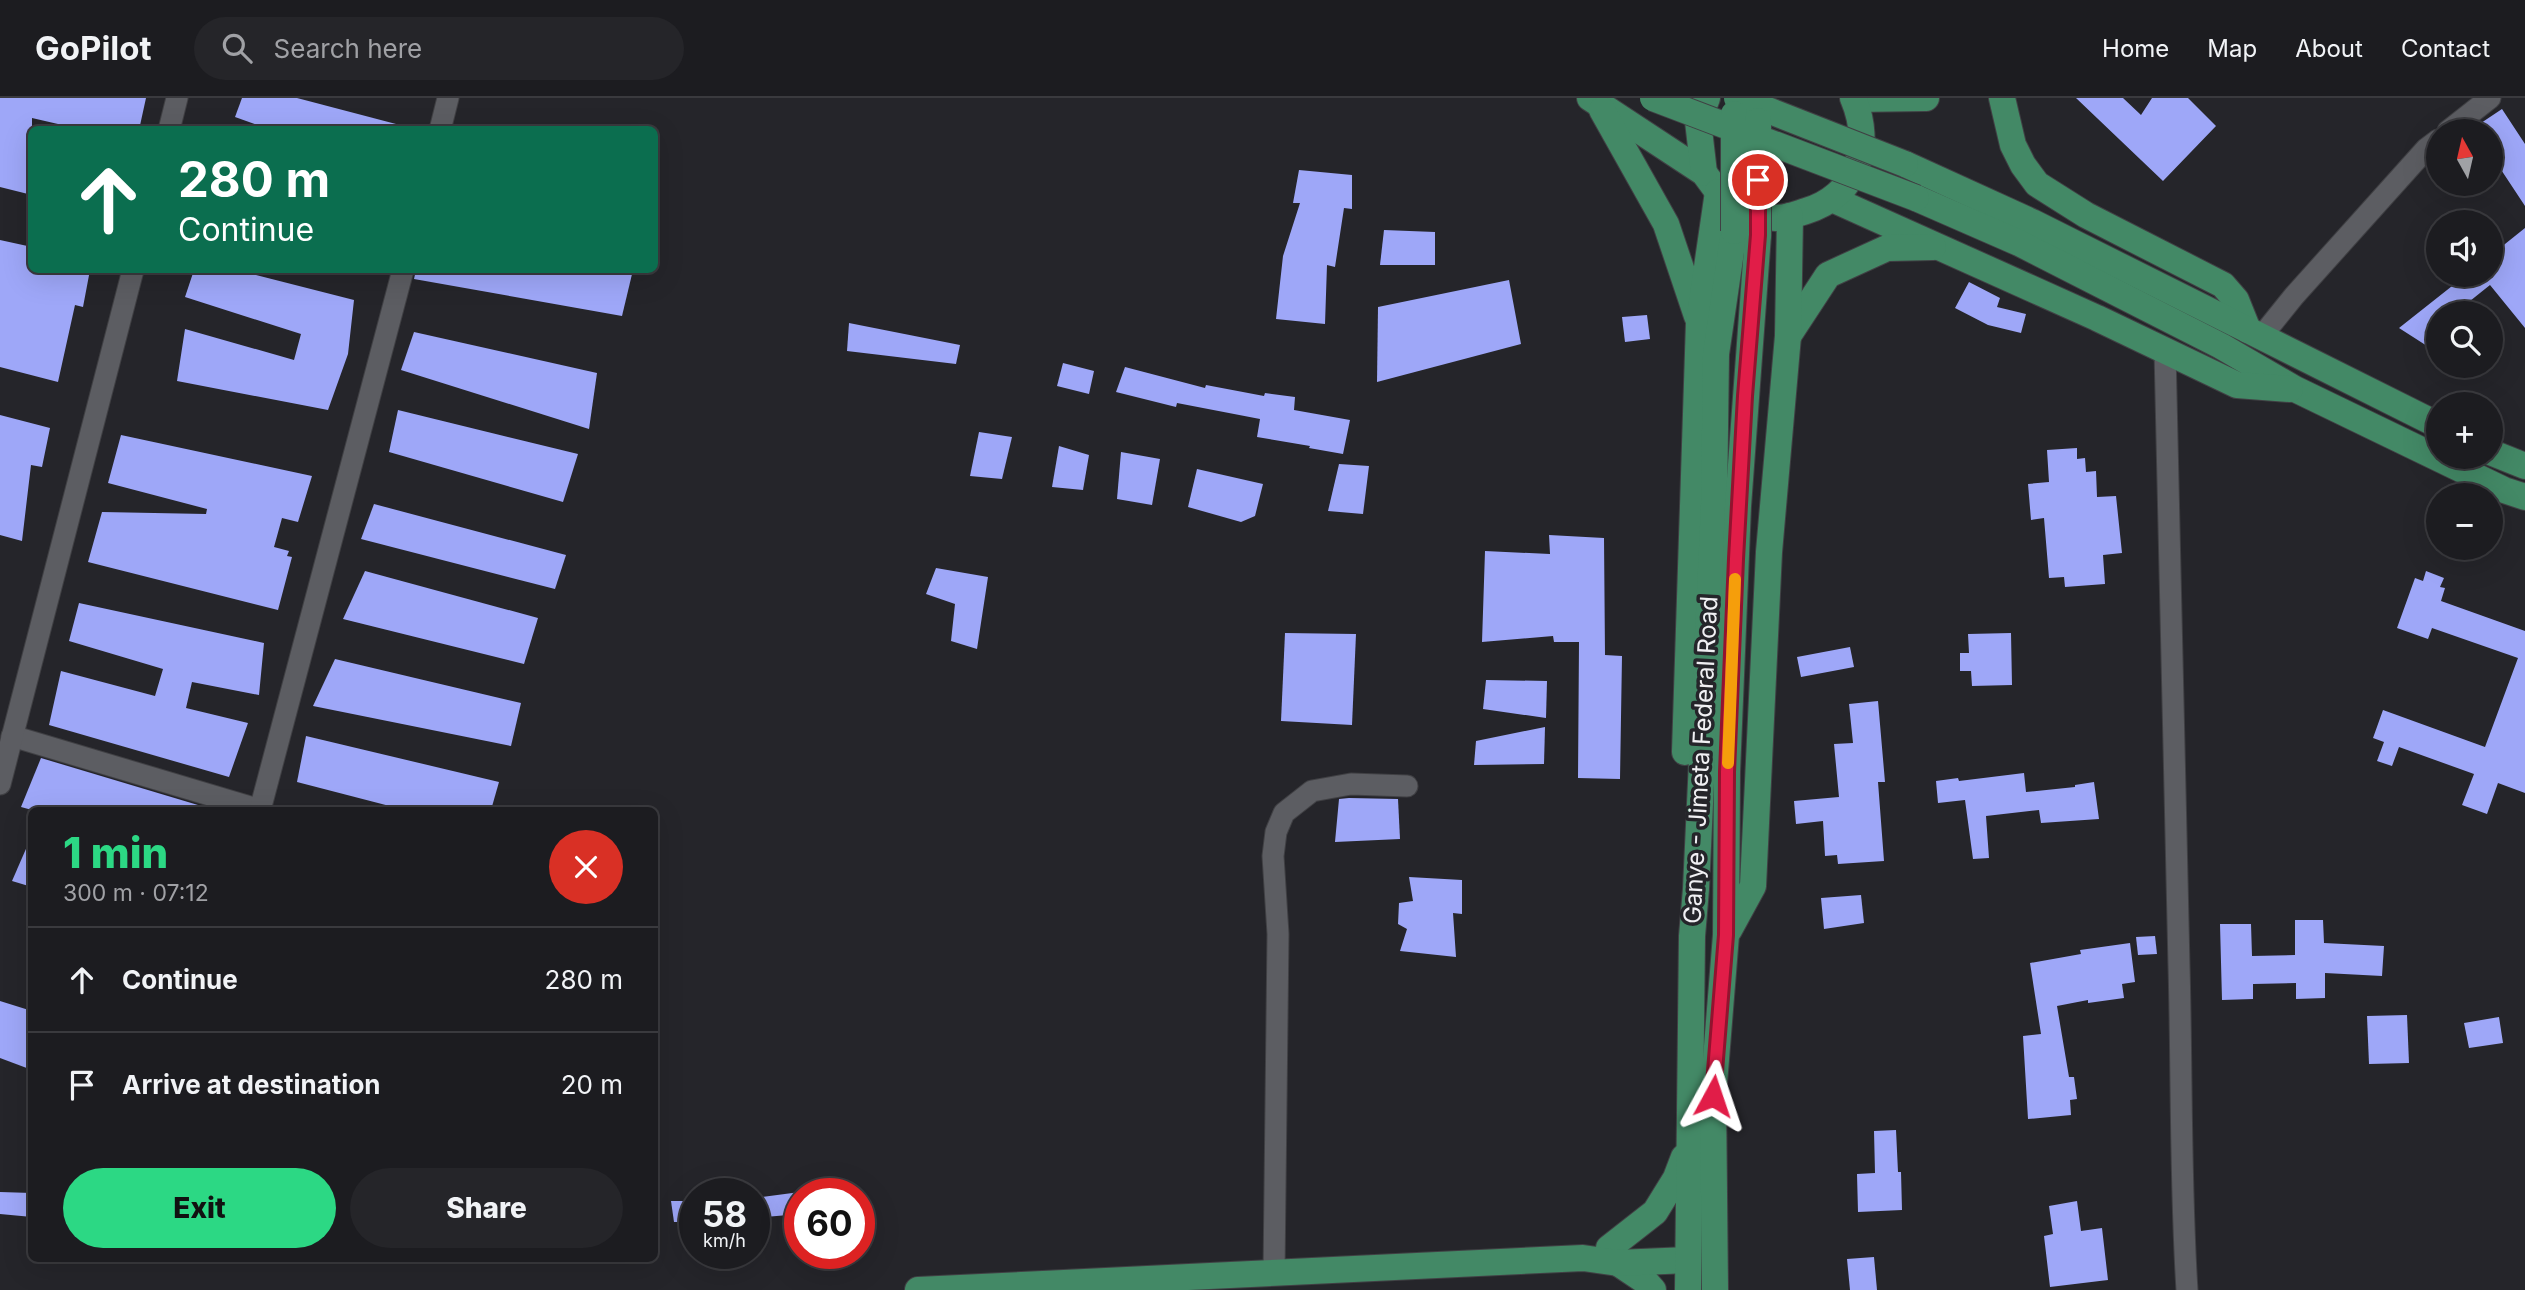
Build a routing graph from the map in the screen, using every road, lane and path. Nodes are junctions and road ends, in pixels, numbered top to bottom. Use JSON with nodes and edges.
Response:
{"nodes":[{"id":1,"x":177,"y":98,"type":"edge"},
{"id":2,"x":448,"y":98,"type":"edge"},
{"id":3,"x":1653,"y":98,"type":"edge"},
{"id":4,"x":1707,"y":98,"type":"edge"},
{"id":5,"x":1735,"y":98,"type":"edge"},
{"id":6,"x":1758,"y":98,"type":"edge"},
{"id":7,"x":1926,"y":98,"type":"edge"},
{"id":8,"x":2002,"y":98,"type":"edge"},
{"id":9,"x":2490,"y":98,"type":"edge"},
{"id":10,"x":1854,"y":99,"type":"edge"},
{"id":11,"x":1595,"y":102,"type":"edge"},
{"id":12,"x":2463,"y":119,"type":"edge"},
{"id":13,"x":170,"y":126,"type":"edge"},
{"id":14,"x":441,"y":126,"type":"edge"},
{"id":15,"x":2426,"y":149,"type":"edge"},
{"id":16,"x":1711,"y":182,"type":"junction"},
{"id":17,"x":1832,"y":200,"type":"junction"},
{"id":18,"x":1790,"y":216,"type":"junction"},
{"id":19,"x":1746,"y":233,"type":"junction"},
{"id":20,"x":1941,"y":247,"type":"junction"},
{"id":21,"x":132,"y":273,"type":"edge"},
{"id":22,"x":402,"y":273,"type":"edge"},
{"id":23,"x":1699,"y":322,"type":"junction"},
{"id":24,"x":2255,"y":333,"type":"junction"},
{"id":25,"x":1788,"y":335,"type":"junction"},
{"id":26,"x":2165,"y":351,"type":"junction"},
{"id":27,"x":2295,"y":389,"type":"junction"},
{"id":28,"x":2426,"y":419,"type":"edge"},
{"id":29,"x":2503,"y":457,"type":"edge"},
{"id":30,"x":2525,"y":466,"type":"edge"},
{"id":31,"x":2525,"y":497,"type":"edge"},
{"id":32,"x":12,"y":736,"type":"junction"},
{"id":33,"x":0,"y":784,"type":"edge"},
{"id":34,"x":1407,"y":786,"type":"dead end"},
{"id":35,"x":250,"y":807,"type":"edge"},
{"id":36,"x":261,"y":807,"type":"edge"},
{"id":37,"x":1726,"y":935,"type":"junction"},
{"id":38,"x":1692,"y":936,"type":"junction"},
{"id":39,"x":1688,"y":1145,"type":"junction"},
{"id":40,"x":1688,"y":1252,"type":"junction"},
{"id":41,"x":1613,"y":1255,"type":"junction"},
{"id":42,"x":1274,"y":1273,"type":"junction"},
{"id":43,"x":1050,"y":1287,"type":"edge"},
{"id":44,"x":918,"y":1290,"type":"edge"},
{"id":45,"x":1653,"y":1290,"type":"edge"},
{"id":46,"x":1688,"y":1290,"type":"edge"},
{"id":47,"x":1714,"y":1290,"type":"edge"},
{"id":48,"x":2187,"y":1290,"type":"edge"}],
"edges":[{"from":1,"to":13,"type":"street"},
{"from":2,"to":14,"type":"street"},
{"from":3,"to":27,"type":"main road","bridge":true},
{"from":4,"to":16,"type":"main road"},
{"from":5,"to":19,"type":"main road","bridge":true},
{"from":5,"to":24,"type":"main road","bridge":true},
{"from":6,"to":19,"type":"main road","bridge":true},
{"from":7,"to":10,"type":"main road"},
{"from":8,"to":24,"type":"main road"},
{"from":9,"to":12,"type":"street"},
{"from":10,"to":17,"type":"main road"},
{"from":11,"to":16,"type":"main road"},
{"from":11,"to":23,"type":"main road"},
{"from":15,"to":24,"type":"street"},
{"from":16,"to":18,"type":"main road"},
{"from":16,"to":23,"type":"main road"},
{"from":17,"to":18,"type":"main road"},
{"from":17,"to":20,"type":"main road"},
{"from":18,"to":25,"type":"main road"},
{"from":19,"to":37,"type":"main road","name":"Ganye - Jimeta Federal Road"},
{"from":19,"to":38,"type":"main road","name":"Ganye - Jimeta Federal Road"},
{"from":20,"to":25,"type":"main road"},
{"from":20,"to":26,"type":"main road"},
{"from":21,"to":32,"type":"street"},
{"from":22,"to":36,"type":"street"},
{"from":23,"to":38,"type":"main road"},
{"from":24,"to":28,"type":"main road"},
{"from":25,"to":37,"type":"main road"},
{"from":26,"to":27,"type":"main road"},
{"from":26,"to":48,"type":"street"},
{"from":27,"to":31,"type":"main road"},
{"from":29,"to":30,"type":"main road"},
{"from":32,"to":33,"type":"street"},
{"from":32,"to":35,"type":"street"},
{"from":34,"to":42,"type":"street"},
{"from":37,"to":47,"type":"main road","name":"Ganye - Jimeta Federal Road"},
{"from":38,"to":39,"type":"main road","name":"Ganye - Jimeta Federal Road"},
{"from":39,"to":40,"type":"main road","name":"Ganye - Jimeta Federal Road"},
{"from":39,"to":41,"type":"main road"},
{"from":40,"to":41,"type":"main road"},
{"from":40,"to":46,"type":"main road","name":"Ganye - Jimeta Federal Road"},
{"from":41,"to":42,"type":"main road"},
{"from":41,"to":45,"type":"main road"},
{"from":42,"to":43,"type":"main road"},
{"from":43,"to":44,"type":"main road"}]}
